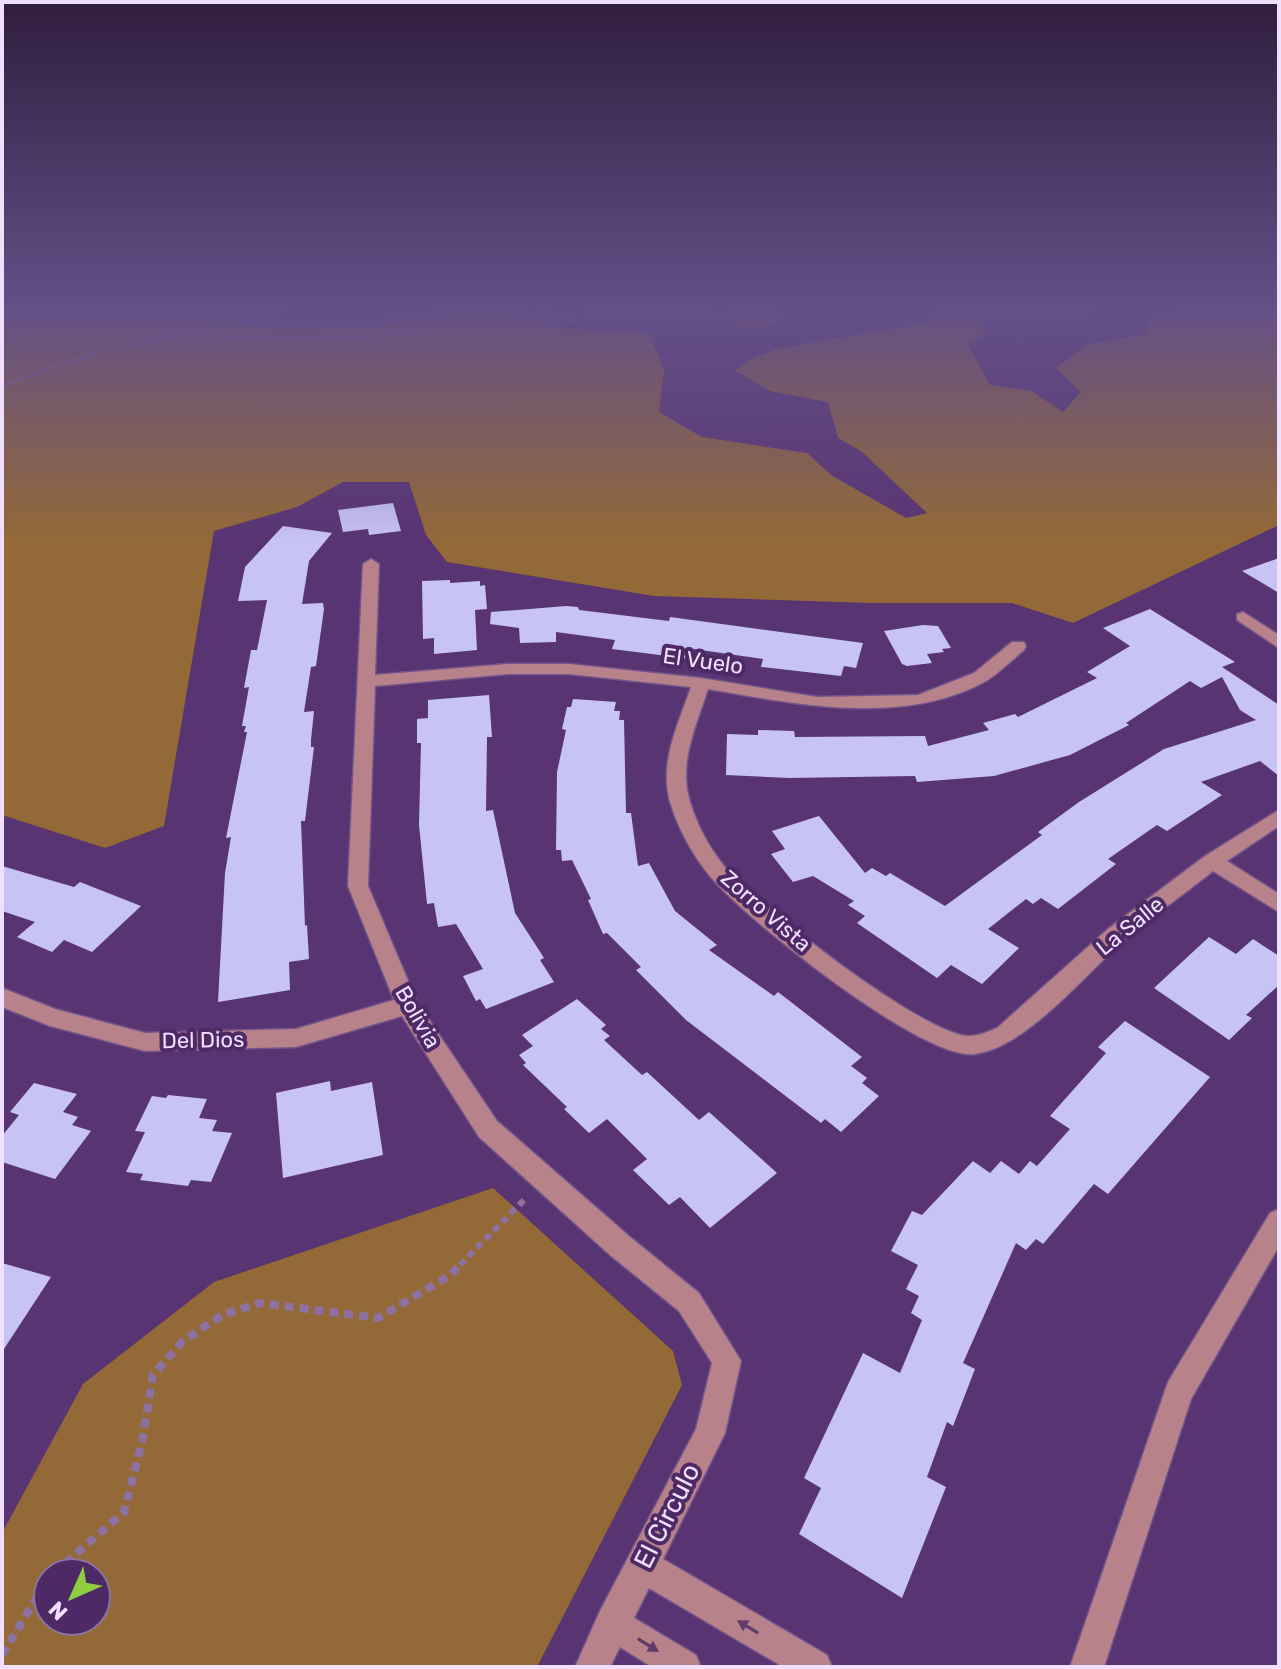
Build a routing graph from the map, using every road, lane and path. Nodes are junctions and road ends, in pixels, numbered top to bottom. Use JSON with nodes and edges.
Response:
{"nodes":[{"id":1,"x":371,"y":564,"type":"dead end"},
{"id":2,"x":1243,"y":617,"type":"dead end"},
{"id":3,"x":1279,"y":643,"type":"edge"},
{"id":4,"x":1018,"y":646,"type":"dead end"},
{"id":5,"x":367,"y":681,"type":"junction"},
{"id":6,"x":701,"y":683,"type":"junction"},
{"id":7,"x":1279,"y":817,"type":"edge"},
{"id":8,"x":1212,"y":861,"type":"junction"},
{"id":9,"x":1279,"y":904,"type":"edge"},
{"id":10,"x":2,"y":997,"type":"edge"},
{"id":11,"x":407,"y":1005,"type":"junction"},
{"id":12,"x":987,"y":1042,"type":"joint"},
{"id":13,"x":543,"y":1179,"type":"junction"},
{"id":14,"x":1279,"y":1221,"type":"edge"},
{"id":15,"x":727,"y":1361,"type":"joint"},
{"id":16,"x":72,"y":1557,"type":"edge"},
{"id":17,"x":642,"y":1565,"type":"junction"},
{"id":18,"x":32,"y":1605,"type":"edge"},
{"id":19,"x":612,"y":1623,"type":"junction"},
{"id":20,"x":2,"y":1655,"type":"edge"},
{"id":21,"x":592,"y":1667,"type":"edge"},
{"id":22,"x":684,"y":1667,"type":"edge"},
{"id":23,"x":815,"y":1667,"type":"edge"},
{"id":24,"x":1087,"y":1667,"type":"edge"}],
"edges":[{"from":1,"to":5,"type":"street","name":"Bolivia"},
{"from":2,"to":3,"type":"street"},
{"from":4,"to":6,"type":"street","name":"El Vuelo"},
{"from":5,"to":6,"type":"street","name":"El Vuelo"},
{"from":5,"to":11,"type":"street","name":"Bolivia"},
{"from":6,"to":12,"type":"street","name":"Zorro Vista"},
{"from":7,"to":8,"type":"street","name":"La Salle"},
{"from":8,"to":9,"type":"street"},
{"from":8,"to":12,"type":"street","name":"La Salle"},
{"from":10,"to":11,"type":"street","name":"Del Dios"},
{"from":11,"to":13,"type":"street","name":"Bolivia"},
{"from":13,"to":15,"type":"street","name":"Bolivia"},
{"from":13,"to":16,"type":"path"},
{"from":14,"to":24,"type":"street"},
{"from":15,"to":17,"type":"street","name":"El Circulo"},
{"from":17,"to":19,"type":"street","name":"El Circulo"},
{"from":23,"to":17,"type":"street","one_way":true},
{"from":18,"to":20,"type":"path"},
{"from":19,"to":21,"type":"street","name":"El Circulo"},
{"from":19,"to":22,"type":"street","one_way":true}]}
